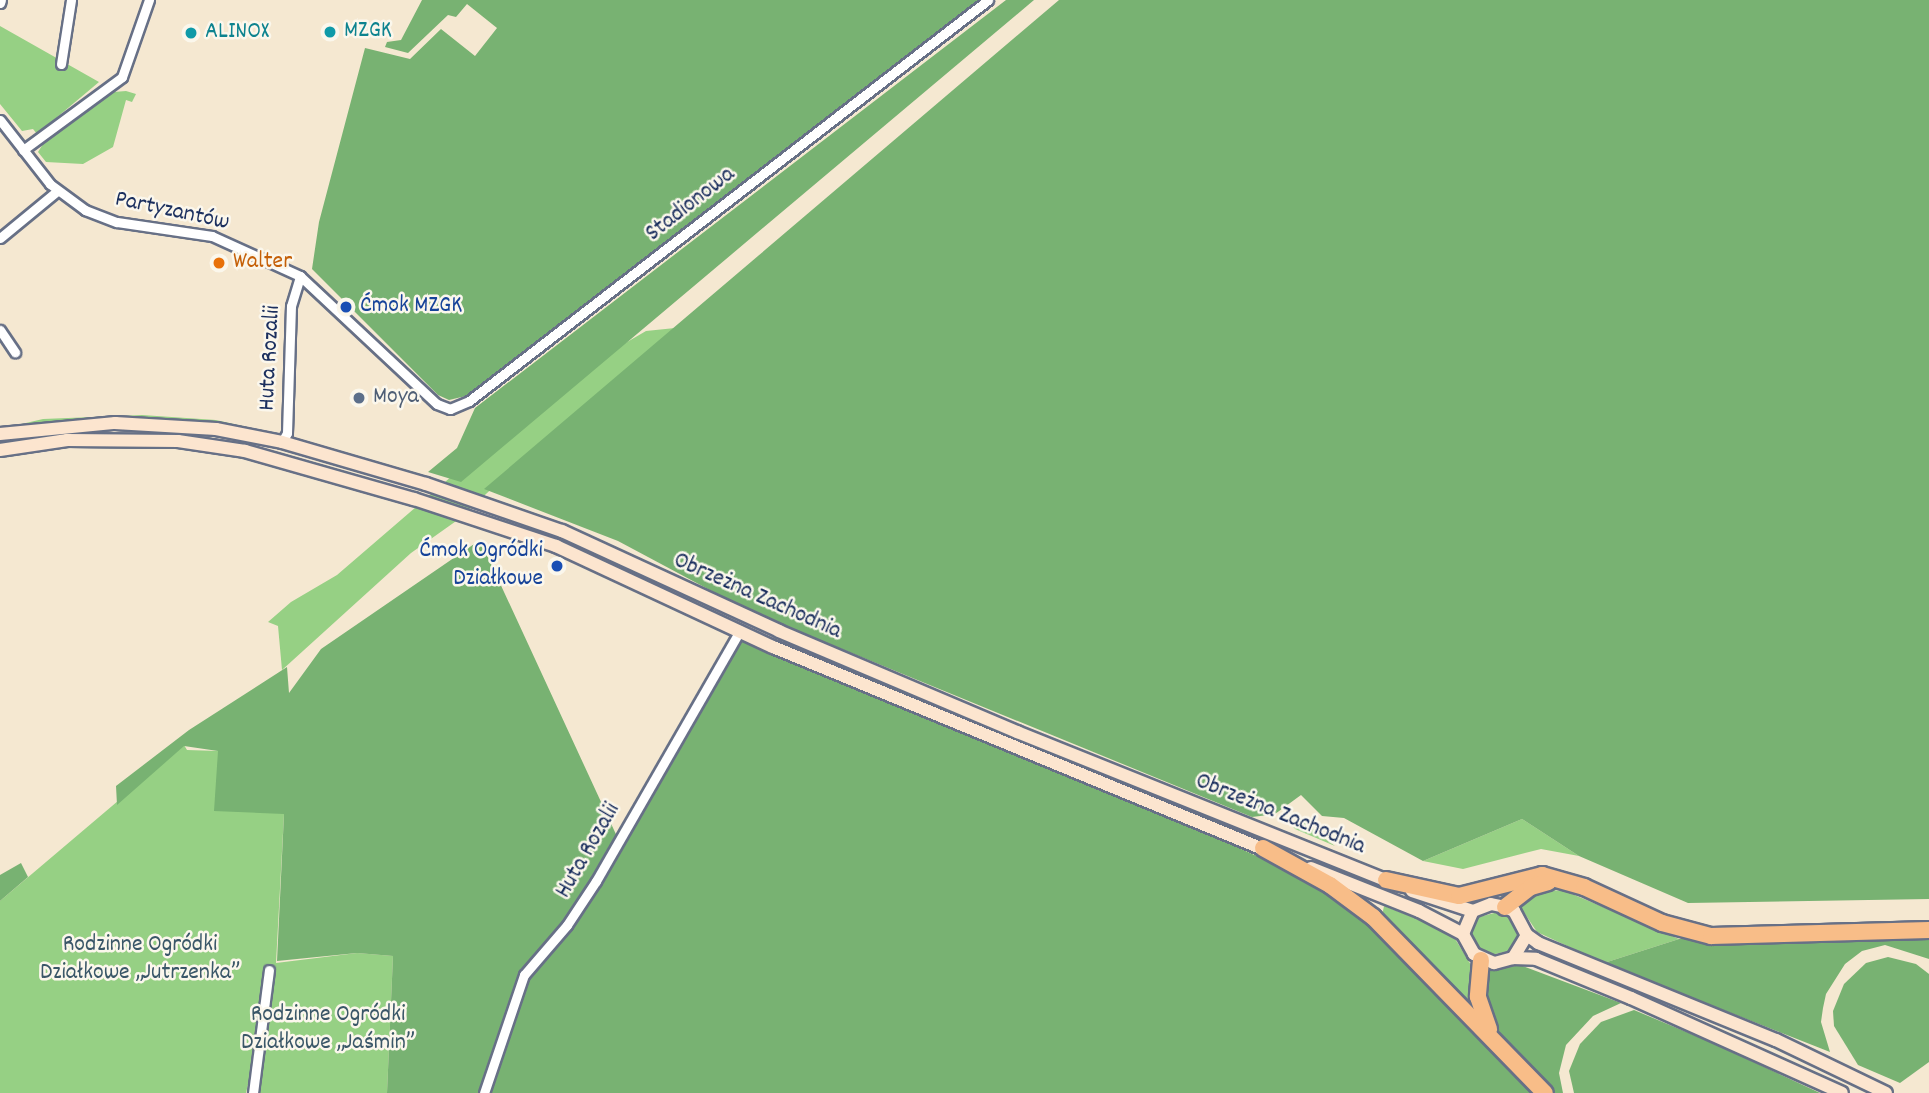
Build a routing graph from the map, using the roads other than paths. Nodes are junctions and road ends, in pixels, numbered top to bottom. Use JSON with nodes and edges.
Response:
{"nodes":[{"id":1,"x":71,"y":0,"type":"edge"},
{"id":2,"x":149,"y":0,"type":"edge"},
{"id":3,"x":988,"y":0,"type":"edge"},
{"id":4,"x":61,"y":64,"type":"dead end"},
{"id":5,"x":0,"y":120,"type":"edge"},
{"id":6,"x":23,"y":150,"type":"junction"},
{"id":7,"x":57,"y":191,"type":"junction"},
{"id":8,"x":0,"y":238,"type":"edge"},
{"id":9,"x":300,"y":276,"type":"junction"},
{"id":10,"x":0,"y":330,"type":"edge"},
{"id":11,"x":15,"y":352,"type":"dead end"},
{"id":12,"x":415,"y":384,"type":"joint"},
{"id":13,"x":0,"y":434,"type":"edge"},
{"id":14,"x":282,"y":442,"type":"junction"},
{"id":15,"x":0,"y":450,"type":"edge"},
{"id":16,"x":740,"y":631,"type":"junction"},
{"id":17,"x":1263,"y":848,"type":"junction"},
{"id":18,"x":1386,"y":880,"type":"junction"},
{"id":19,"x":1561,"y":880,"type":"junction"},
{"id":20,"x":1505,"y":906,"type":"junction"},
{"id":21,"x":1473,"y":911,"type":"junction"},
{"id":22,"x":1929,"y":930,"type":"edge"},
{"id":23,"x":1463,"y":934,"type":"junction"},
{"id":24,"x":1527,"y":934,"type":"junction"},
{"id":25,"x":1513,"y":958,"type":"junction"},
{"id":26,"x":1482,"y":960,"type":"junction"},
{"id":27,"x":269,"y":970,"type":"dead end"},
{"id":28,"x":1508,"y":1055,"type":"junction"},
{"id":29,"x":1880,"y":1090,"type":"edge"},
{"id":30,"x":253,"y":1093,"type":"edge"},
{"id":31,"x":484,"y":1093,"type":"edge"},
{"id":32,"x":1545,"y":1093,"type":"edge"},
{"id":33,"x":1842,"y":1093,"type":"edge"}],
"edges":[{"from":1,"to":4,"type":"street"},
{"from":2,"to":6,"type":"street"},
{"from":3,"to":12,"type":"street","name":"Stadionowa"},
{"from":5,"to":6,"type":"street","name":"Partyzantów"},
{"from":6,"to":7,"type":"street","name":"Partyzantów"},
{"from":7,"to":8,"type":"street"},
{"from":7,"to":9,"type":"street","name":"Partyzantów"},
{"from":9,"to":12,"type":"street","name":"Partyzantów"},
{"from":9,"to":14,"type":"street","name":"Huta Rozalii"},
{"from":10,"to":11,"type":"street"},
{"from":13,"to":14,"type":"street","name":"Obrzeżna Zachodnia"},
{"from":14,"to":18,"type":"street","name":"Obrzeżna Zachodnia"},
{"from":15,"to":16,"type":"street","name":"Obrzeżna Zachodnia"},
{"from":16,"to":17,"type":"street","name":"Obrzeżna Zachodnia"},
{"from":16,"to":31,"type":"street","name":"Huta Rozalii"},
{"from":17,"to":23,"type":"street","name":"Obrzeżna Zachodnia"},
{"from":17,"to":28,"type":"highway"},
{"from":18,"to":19,"type":"highway"},
{"from":18,"to":21,"type":"street","name":"Obrzeżna Zachodnia"},
{"from":19,"to":20,"type":"highway"},
{"from":19,"to":22,"type":"highway"},
{"from":20,"to":21,"type":"street"},
{"from":20,"to":24,"type":"street"},
{"from":21,"to":23,"type":"street"},
{"from":23,"to":26,"type":"street"},
{"from":24,"to":25,"type":"street"},
{"from":24,"to":29,"type":"street"},
{"from":25,"to":26,"type":"street"},
{"from":25,"to":33,"type":"street"},
{"from":26,"to":28,"type":"highway"},
{"from":27,"to":30,"type":"street"},
{"from":28,"to":32,"type":"highway"}]}
